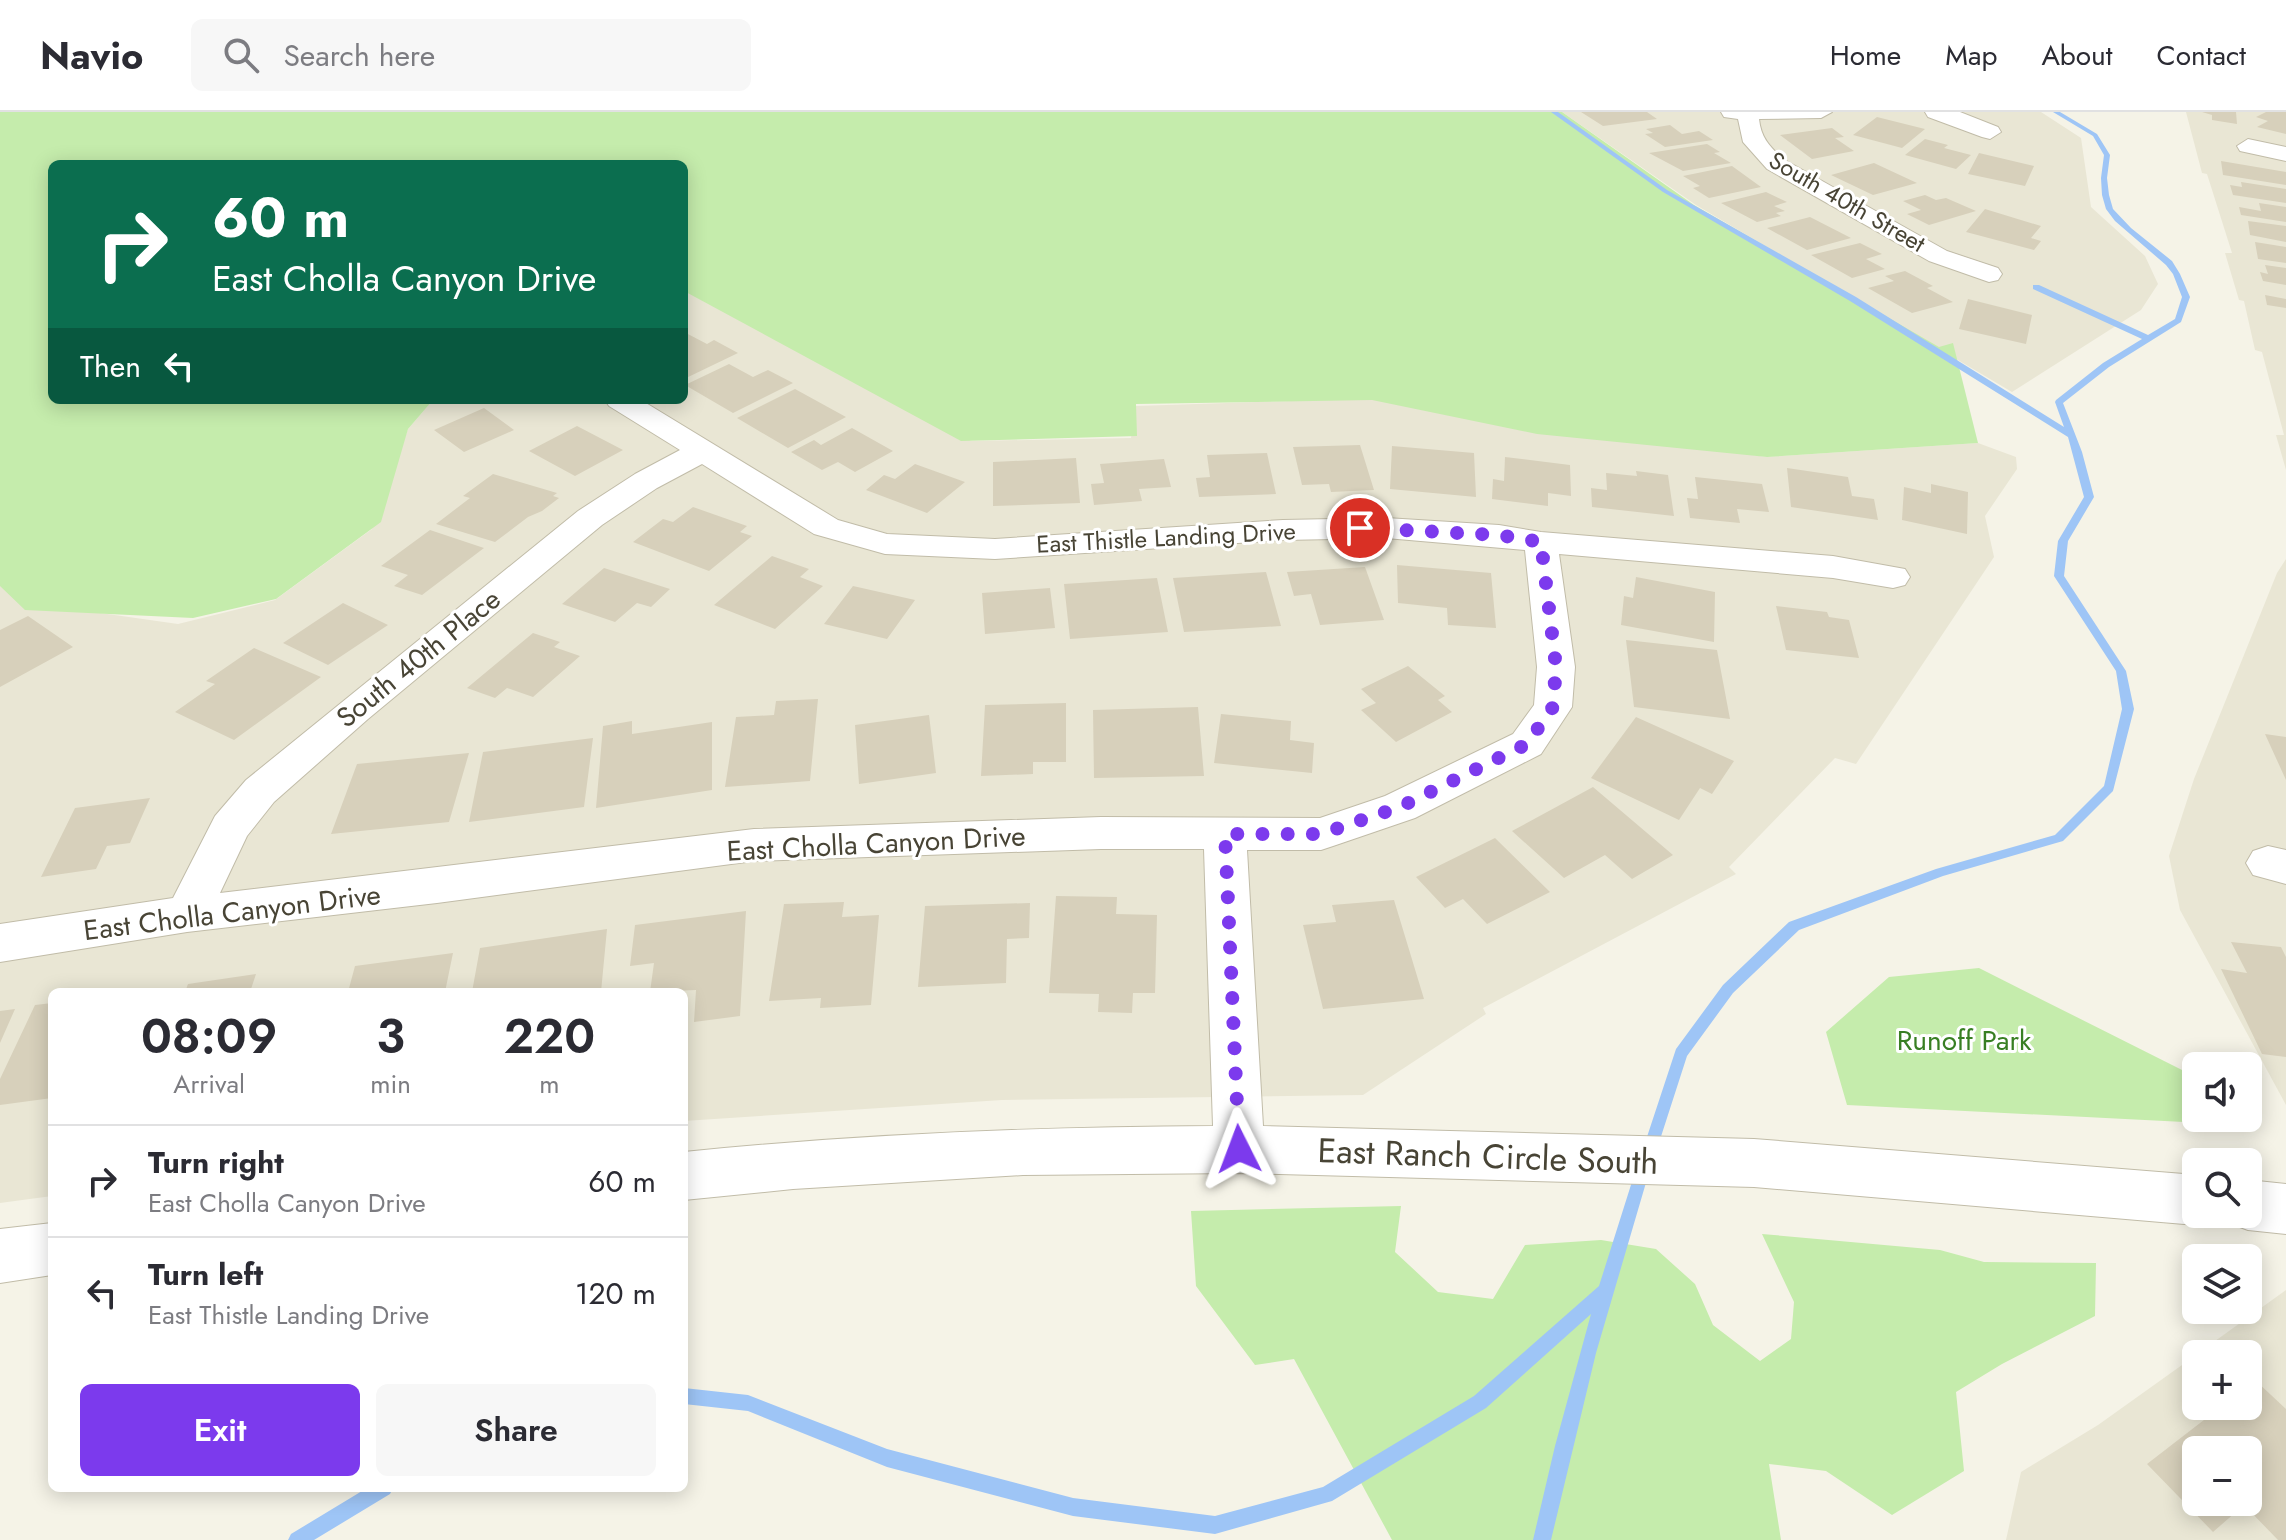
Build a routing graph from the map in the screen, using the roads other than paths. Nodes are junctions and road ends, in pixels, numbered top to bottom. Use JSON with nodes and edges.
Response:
{"nodes":[{"id":1,"x":1821,"y":112,"type":"edge"},
{"id":2,"x":1936,"y":112,"type":"edge"},
{"id":3,"x":1741,"y":113,"type":"edge"},
{"id":4,"x":1990,"y":132,"type":"dead end"},
{"id":5,"x":2248,"y":146,"type":"dead end"},
{"id":6,"x":2286,"y":154,"type":"edge"},
{"id":7,"x":1989,"y":274,"type":"dead end"},
{"id":8,"x":626,"y":404,"type":"edge"},
{"id":9,"x":701,"y":452,"type":"junction"},
{"id":10,"x":1541,"y":542,"type":"junction"},
{"id":11,"x":1893,"y":577,"type":"dead end"},
{"id":12,"x":1225,"y":834,"type":"junction"},
{"id":13,"x":187,"y":914,"type":"junction"},
{"id":14,"x":0,"y":943,"type":"edge"},
{"id":15,"x":1239,"y":1149,"type":"junction"},
{"id":16,"x":688,"y":1176,"type":"edge"},
{"id":17,"x":2182,"y":1199,"type":"edge"},
{"id":18,"x":2262,"y":1206,"type":"edge"},
{"id":19,"x":2286,"y":1209,"type":"edge"},
{"id":20,"x":48,"y":1250,"type":"edge"},
{"id":21,"x":0,"y":1256,"type":"edge"}],
"edges":[{"from":1,"to":3,"type":"street"},
{"from":2,"to":4,"type":"street"},
{"from":3,"to":7,"type":"street","name":"South 40th Street"},
{"from":5,"to":6,"type":"street"},
{"from":8,"to":9,"type":"street","name":"East Thistle Landing Drive"},
{"from":9,"to":10,"type":"street","name":"East Thistle Landing Drive"},
{"from":9,"to":13,"type":"street","name":"South 40th Place"},
{"from":10,"to":11,"type":"street","name":"East Thistle Landing Drive"},
{"from":10,"to":12,"type":"street","name":"East Cholla Canyon Drive"},
{"from":12,"to":13,"type":"street","name":"East Cholla Canyon Drive"},
{"from":12,"to":15,"type":"street"},
{"from":13,"to":14,"type":"street","name":"East Cholla Canyon Drive"},
{"from":15,"to":16,"type":"street","name":"East Ranch Circle South"},
{"from":15,"to":17,"type":"street","name":"East Ranch Circle South"},
{"from":18,"to":19,"type":"street"},
{"from":20,"to":21,"type":"street"}]}
